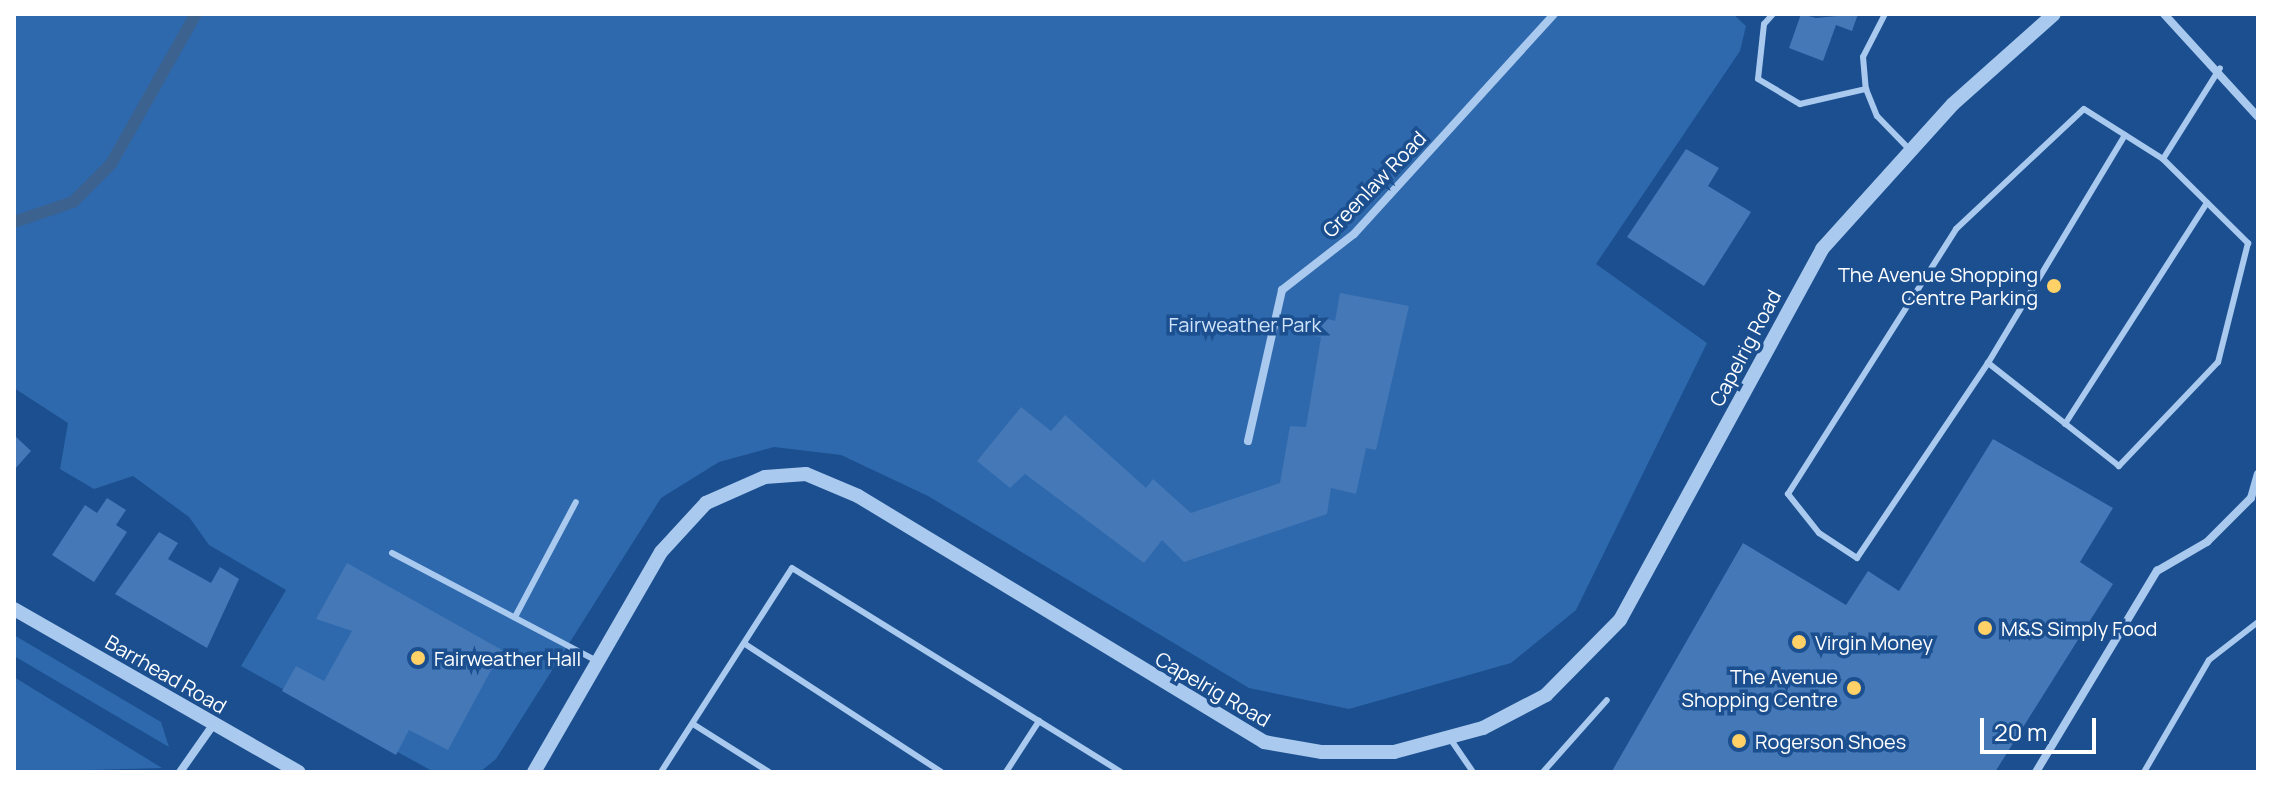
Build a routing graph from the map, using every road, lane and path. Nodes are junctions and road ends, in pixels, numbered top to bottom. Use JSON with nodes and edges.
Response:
{"nodes":[{"id":1,"x":1554,"y":14,"type":"edge"},
{"id":2,"x":1773,"y":14,"type":"edge"},
{"id":3,"x":1885,"y":14,"type":"edge"},
{"id":4,"x":2054,"y":14,"type":"edge"},
{"id":5,"x":2164,"y":14,"type":"edge"},
{"id":6,"x":2220,"y":68,"type":"junction"},
{"id":7,"x":1866,"y":89,"type":"junction"},
{"id":8,"x":2258,"y":117,"type":"edge"},
{"id":9,"x":2125,"y":135,"type":"junction"},
{"id":10,"x":1911,"y":151,"type":"junction"},
{"id":11,"x":2163,"y":159,"type":"junction"},
{"id":12,"x":2207,"y":203,"type":"junction"},
{"id":13,"x":1988,"y":363,"type":"junction"},
{"id":14,"x":2065,"y":424,"type":"junction"},
{"id":15,"x":1248,"y":441,"type":"dead end"},
{"id":16,"x":2258,"y":474,"type":"edge"},
{"id":17,"x":2251,"y":498,"type":"junction"},
{"id":18,"x":576,"y":502,"type":"dead end"},
{"id":19,"x":2258,"y":506,"type":"edge"},
{"id":20,"x":392,"y":553,"type":"dead end"},
{"id":21,"x":14,"y":609,"type":"edge"},
{"id":22,"x":515,"y":617,"type":"junction"},
{"id":23,"x":2258,"y":622,"type":"edge"},
{"id":24,"x":745,"y":644,"type":"junction"},
{"id":25,"x":597,"y":661,"type":"junction"},
{"id":26,"x":1607,"y":700,"type":"dead end"},
{"id":27,"x":1039,"y":721,"type":"junction"},
{"id":28,"x":693,"y":724,"type":"junction"},
{"id":29,"x":213,"y":725,"type":"junction"},
{"id":30,"x":1449,"y":737,"type":"junction"},
{"id":31,"x":180,"y":772,"type":"edge"},
{"id":32,"x":299,"y":772,"type":"edge"},
{"id":33,"x":534,"y":772,"type":"edge"},
{"id":34,"x":661,"y":772,"type":"edge"},
{"id":35,"x":769,"y":772,"type":"edge"},
{"id":36,"x":941,"y":772,"type":"edge"},
{"id":37,"x":1006,"y":772,"type":"edge"},
{"id":38,"x":1121,"y":772,"type":"edge"},
{"id":39,"x":1473,"y":772,"type":"edge"},
{"id":40,"x":1543,"y":772,"type":"edge"},
{"id":41,"x":2036,"y":772,"type":"edge"},
{"id":42,"x":2144,"y":772,"type":"edge"}],
"edges":[{"from":1,"to":15,"type":"street","name":"Greenlaw Road"},
{"from":2,"to":7,"type":"lane"},
{"from":3,"to":7,"type":"lane"},
{"from":4,"to":10,"type":"street","name":"Capelrig Road"},
{"from":5,"to":6,"type":"street"},
{"from":6,"to":8,"type":"street"},
{"from":6,"to":11,"type":"lane"},
{"from":7,"to":10,"type":"lane"},
{"from":9,"to":11,"type":"lane"},
{"from":9,"to":13,"type":"lane"},
{"from":9,"to":13,"type":"lane"},
{"from":10,"to":30,"type":"street","name":"Capelrig Road"},
{"from":11,"to":12,"type":"lane"},
{"from":12,"to":14,"type":"lane"},
{"from":12,"to":14,"type":"lane"},
{"from":13,"to":14,"type":"lane"},
{"from":16,"to":17,"type":"street"},
{"from":17,"to":19,"type":"lane"},
{"from":17,"to":41,"type":"street"},
{"from":18,"to":22,"type":"lane"},
{"from":20,"to":22,"type":"lane"},
{"from":21,"to":29,"type":"street","name":"Barrhead Road"},
{"from":22,"to":25,"type":"lane"},
{"from":23,"to":42,"type":"lane"},
{"from":24,"to":27,"type":"lane"},
{"from":24,"to":28,"type":"lane"},
{"from":24,"to":36,"type":"lane"},
{"from":25,"to":30,"type":"street","name":"Capelrig Road"},
{"from":25,"to":33,"type":"street","name":"Capelrig Road"},
{"from":26,"to":40,"type":"lane"},
{"from":27,"to":37,"type":"lane"},
{"from":27,"to":38,"type":"lane"},
{"from":28,"to":34,"type":"lane"},
{"from":28,"to":35,"type":"lane"},
{"from":29,"to":31,"type":"street"},
{"from":29,"to":32,"type":"street","name":"Barrhead Road"},
{"from":30,"to":39,"type":"lane"}]}
